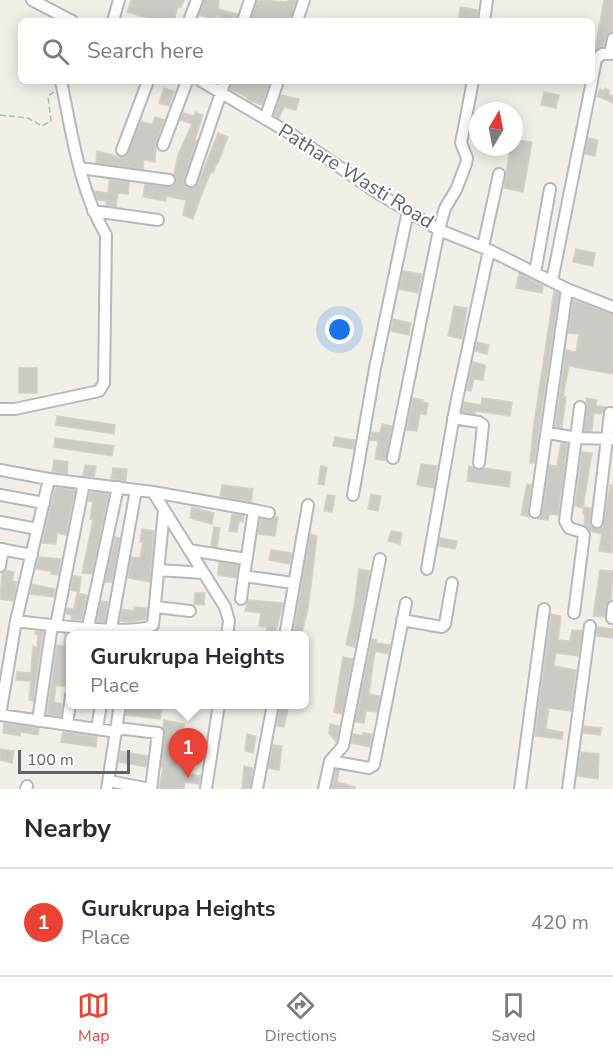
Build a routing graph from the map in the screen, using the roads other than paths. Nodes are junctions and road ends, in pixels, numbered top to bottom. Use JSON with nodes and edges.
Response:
{"nodes":[{"id":1,"x":33,"y":0,"type":"edge"},
{"id":2,"x":120,"y":0,"type":"edge"},
{"id":3,"x":197,"y":0,"type":"edge"},
{"id":4,"x":250,"y":0,"type":"edge"},
{"id":5,"x":304,"y":0,"type":"edge"},
{"id":6,"x":487,"y":0,"type":"edge"},
{"id":7,"x":46,"y":8,"type":"junction"},
{"id":8,"x":48,"y":18,"type":"edge"},
{"id":9,"x":66,"y":18,"type":"edge"},
{"id":10,"x":114,"y":18,"type":"edge"},
{"id":11,"x":190,"y":18,"type":"edge"},
{"id":12,"x":244,"y":18,"type":"edge"},
{"id":13,"x":298,"y":18,"type":"edge"},
{"id":14,"x":484,"y":18,"type":"edge"},
{"id":15,"x":613,"y":39,"type":"edge"},
{"id":16,"x":612,"y":54,"type":"edge"},
{"id":17,"x":595,"y":68,"type":"edge"},
{"id":18,"x":61,"y":84,"type":"edge"},
{"id":19,"x":147,"y":84,"type":"edge"},
{"id":20,"x":186,"y":84,"type":"edge"},
{"id":21,"x":206,"y":84,"type":"edge"},
{"id":22,"x":224,"y":84,"type":"edge"},
{"id":23,"x":277,"y":84,"type":"edge"},
{"id":24,"x":472,"y":84,"type":"edge"},
{"id":25,"x":591,"y":84,"type":"edge"},
{"id":26,"x":222,"y":93,"type":"junction"},
{"id":27,"x":265,"y":119,"type":"junction"},
{"id":28,"x":163,"y":145,"type":"dead end"},
{"id":29,"x":122,"y":150,"type":"dead end"},
{"id":30,"x":80,"y":168,"type":"junction"},
{"id":31,"x":499,"y":174,"type":"dead end"},
{"id":32,"x":169,"y":180,"type":"dead end"},
{"id":33,"x":191,"y":181,"type":"dead end"},
{"id":34,"x":550,"y":189,"type":"dead end"},
{"id":35,"x":93,"y":211,"type":"junction"},
{"id":36,"x":408,"y":212,"type":"junction"},
{"id":37,"x":158,"y":220,"type":"dead end"},
{"id":38,"x":439,"y":230,"type":"junction"},
{"id":39,"x":486,"y":249,"type":"junction"},
{"id":40,"x":535,"y":273,"type":"junction"},
{"id":41,"x":552,"y":281,"type":"junction"},
{"id":42,"x":567,"y":290,"type":"junction"},
{"id":43,"x":613,"y":307,"type":"edge"},
{"id":44,"x":580,"y":407,"type":"dead end"},
{"id":45,"x":0,"y":409,"type":"edge"},
{"id":46,"x":610,"y":413,"type":"dead end"},
{"id":47,"x":453,"y":418,"type":"junction"},
{"id":48,"x":548,"y":433,"type":"junction"},
{"id":49,"x":577,"y":438,"type":"junction"},
{"id":50,"x":610,"y":439,"type":"edge"},
{"id":51,"x":393,"y":458,"type":"dead end"},
{"id":52,"x":479,"y":463,"type":"dead end"},
{"id":53,"x":0,"y":470,"type":"edge"},
{"id":54,"x":49,"y":479,"type":"junction"},
{"id":55,"x":84,"y":483,"type":"junction"},
{"id":56,"x":118,"y":487,"type":"junction"},
{"id":57,"x":136,"y":490,"type":"junction"},
{"id":58,"x":153,"y":492,"type":"junction"},
{"id":59,"x":0,"y":495,"type":"edge"},
{"id":60,"x":353,"y":495,"type":"dead end"},
{"id":61,"x":44,"y":503,"type":"junction"},
{"id":62,"x":308,"y":505,"type":"dead end"},
{"id":63,"x":164,"y":509,"type":"junction"},
{"id":64,"x":254,"y":510,"type":"junction"},
{"id":65,"x":536,"y":512,"type":"dead end"},
{"id":66,"x":269,"y":513,"type":"dead end"},
{"id":67,"x":0,"y":522,"type":"edge"},
{"id":68,"x":597,"y":522,"type":"dead end"},
{"id":69,"x":38,"y":530,"type":"junction"},
{"id":70,"x":2,"y":549,"type":"edge"},
{"id":71,"x":189,"y":550,"type":"junction"},
{"id":72,"x":32,"y":555,"type":"junction"},
{"id":73,"x":380,"y":558,"type":"dead end"},
{"id":74,"x":246,"y":559,"type":"junction"},
{"id":75,"x":0,"y":566,"type":"edge"},
{"id":76,"x":427,"y":569,"type":"dead end"},
{"id":77,"x":159,"y":570,"type":"junction"},
{"id":78,"x":203,"y":573,"type":"junction"},
{"id":79,"x":244,"y":576,"type":"junction"},
{"id":80,"x":293,"y":583,"type":"junction"},
{"id":81,"x":452,"y":583,"type":"dead end"},
{"id":82,"x":241,"y":598,"type":"dead end"},
{"id":83,"x":405,"y":603,"type":"dead end"},
{"id":84,"x":156,"y":607,"type":"junction"},
{"id":85,"x":544,"y":609,"type":"dead end"},
{"id":86,"x":190,"y":611,"type":"dead end"},
{"id":87,"x":574,"y":613,"type":"dead end"},
{"id":88,"x":402,"y":620,"type":"junction"},
{"id":89,"x":16,"y":621,"type":"junction"},
{"id":90,"x":54,"y":625,"type":"junction"},
{"id":91,"x":591,"y":626,"type":"dead end"},
{"id":92,"x":82,"y":630,"type":"edge"},
{"id":93,"x":111,"y":631,"type":"edge"},
{"id":94,"x":136,"y":631,"type":"edge"},
{"id":95,"x":228,"y":631,"type":"edge"},
{"id":96,"x":286,"y":631,"type":"edge"},
{"id":97,"x":69,"y":709,"type":"edge"},
{"id":98,"x":100,"y":709,"type":"edge"},
{"id":99,"x":120,"y":709,"type":"edge"},
{"id":100,"x":218,"y":709,"type":"edge"},
{"id":101,"x":272,"y":709,"type":"edge"},
{"id":102,"x":0,"y":715,"type":"edge"},
{"id":103,"x":38,"y":721,"type":"junction"},
{"id":104,"x":67,"y":725,"type":"junction"},
{"id":105,"x":97,"y":729,"type":"junction"},
{"id":106,"x":117,"y":730,"type":"junction"},
{"id":107,"x":330,"y":761,"type":"junction"},
{"id":108,"x":108,"y":785,"type":"edge"},
{"id":109,"x":151,"y":789,"type":"edge"},
{"id":110,"x":206,"y":789,"type":"edge"},
{"id":111,"x":256,"y":789,"type":"edge"},
{"id":112,"x":324,"y":789,"type":"edge"},
{"id":113,"x":519,"y":789,"type":"edge"},
{"id":114,"x":568,"y":789,"type":"edge"}],
"edges":[{"from":1,"to":7,"type":"street"},
{"from":2,"to":10,"type":"street"},
{"from":3,"to":11,"type":"street"},
{"from":4,"to":12,"type":"street"},
{"from":5,"to":13,"type":"street"},
{"from":6,"to":14,"type":"street"},
{"from":7,"to":8,"type":"street"},
{"from":7,"to":9,"type":"street"},
{"from":15,"to":16,"type":"street"},
{"from":16,"to":17,"type":"street"},
{"from":18,"to":30,"type":"street"},
{"from":19,"to":29,"type":"street"},
{"from":20,"to":28,"type":"street"},
{"from":21,"to":26,"type":"street","name":"Pathare Wasti Road"},
{"from":22,"to":26,"type":"street"},
{"from":23,"to":27,"type":"street"},
{"from":24,"to":38,"type":"street"},
{"from":25,"to":41,"type":"street"},
{"from":26,"to":27,"type":"street","name":"Pathare Wasti Road"},
{"from":26,"to":33,"type":"street"},
{"from":27,"to":36,"type":"street","name":"Pathare Wasti Road"},
{"from":30,"to":32,"type":"street"},
{"from":30,"to":35,"type":"street"},
{"from":31,"to":39,"type":"street"},
{"from":34,"to":40,"type":"street"},
{"from":35,"to":37,"type":"street"},
{"from":35,"to":45,"type":"street"},
{"from":36,"to":38,"type":"street","name":"Pathare Wasti Road"},
{"from":36,"to":60,"type":"street"},
{"from":38,"to":39,"type":"street","name":"Pathare Wasti Road"},
{"from":38,"to":51,"type":"street"},
{"from":39,"to":40,"type":"street","name":"Pathare Wasti Road"},
{"from":39,"to":47,"type":"street"},
{"from":40,"to":41,"type":"street","name":"Pathare Wasti Road"},
{"from":41,"to":42,"type":"street","name":"Pathare Wasti Road"},
{"from":42,"to":43,"type":"street","name":"Pathare Wasti Road"},
{"from":42,"to":48,"type":"street"},
{"from":44,"to":49,"type":"street"},
{"from":46,"to":50,"type":"street"},
{"from":47,"to":52,"type":"street"},
{"from":47,"to":76,"type":"street"},
{"from":48,"to":49,"type":"street"},
{"from":48,"to":65,"type":"street"},
{"from":49,"to":50,"type":"street"},
{"from":49,"to":87,"type":"street"},
{"from":50,"to":68,"type":"street"},
{"from":53,"to":54,"type":"street"},
{"from":54,"to":55,"type":"street"},
{"from":54,"to":61,"type":"street"},
{"from":55,"to":56,"type":"street"},
{"from":55,"to":90,"type":"street"},
{"from":56,"to":57,"type":"street"},
{"from":56,"to":92,"type":"street"},
{"from":57,"to":58,"type":"street"},
{"from":57,"to":93,"type":"street"},
{"from":58,"to":63,"type":"street"},
{"from":58,"to":64,"type":"street"},
{"from":59,"to":61,"type":"street"},
{"from":61,"to":69,"type":"street"},
{"from":62,"to":80,"type":"street"},
{"from":63,"to":71,"type":"street"},
{"from":63,"to":77,"type":"street"},
{"from":64,"to":66,"type":"street"},
{"from":64,"to":74,"type":"street"},
{"from":67,"to":69,"type":"street"},
{"from":69,"to":72,"type":"street"},
{"from":70,"to":72,"type":"street"},
{"from":70,"to":75,"type":"street"},
{"from":71,"to":74,"type":"street"},
{"from":71,"to":78,"type":"street"},
{"from":72,"to":89,"type":"street"},
{"from":73,"to":107,"type":"street"},
{"from":74,"to":79,"type":"street"},
{"from":77,"to":78,"type":"street"},
{"from":77,"to":84,"type":"street"},
{"from":78,"to":95,"type":"street"},
{"from":79,"to":80,"type":"street"},
{"from":79,"to":82,"type":"street"},
{"from":80,"to":96,"type":"street"},
{"from":81,"to":88,"type":"street"},
{"from":83,"to":88,"type":"street"},
{"from":84,"to":86,"type":"street"},
{"from":84,"to":94,"type":"street"},
{"from":85,"to":113,"type":"street"},
{"from":88,"to":107,"type":"street"},
{"from":89,"to":90,"type":"street"},
{"from":89,"to":102,"type":"street"},
{"from":90,"to":92,"type":"street"},
{"from":90,"to":103,"type":"street"},
{"from":91,"to":114,"type":"street"},
{"from":97,"to":104,"type":"street"},
{"from":98,"to":105,"type":"street"},
{"from":99,"to":106,"type":"street"},
{"from":100,"to":110,"type":"street"},
{"from":101,"to":111,"type":"street"},
{"from":102,"to":103,"type":"street"},
{"from":103,"to":104,"type":"street"},
{"from":104,"to":105,"type":"street"},
{"from":105,"to":106,"type":"street"},
{"from":106,"to":108,"type":"street"},
{"from":106,"to":109,"type":"street"},
{"from":107,"to":112,"type":"street"},
{"from":108,"to":109,"type":"street"}]}
